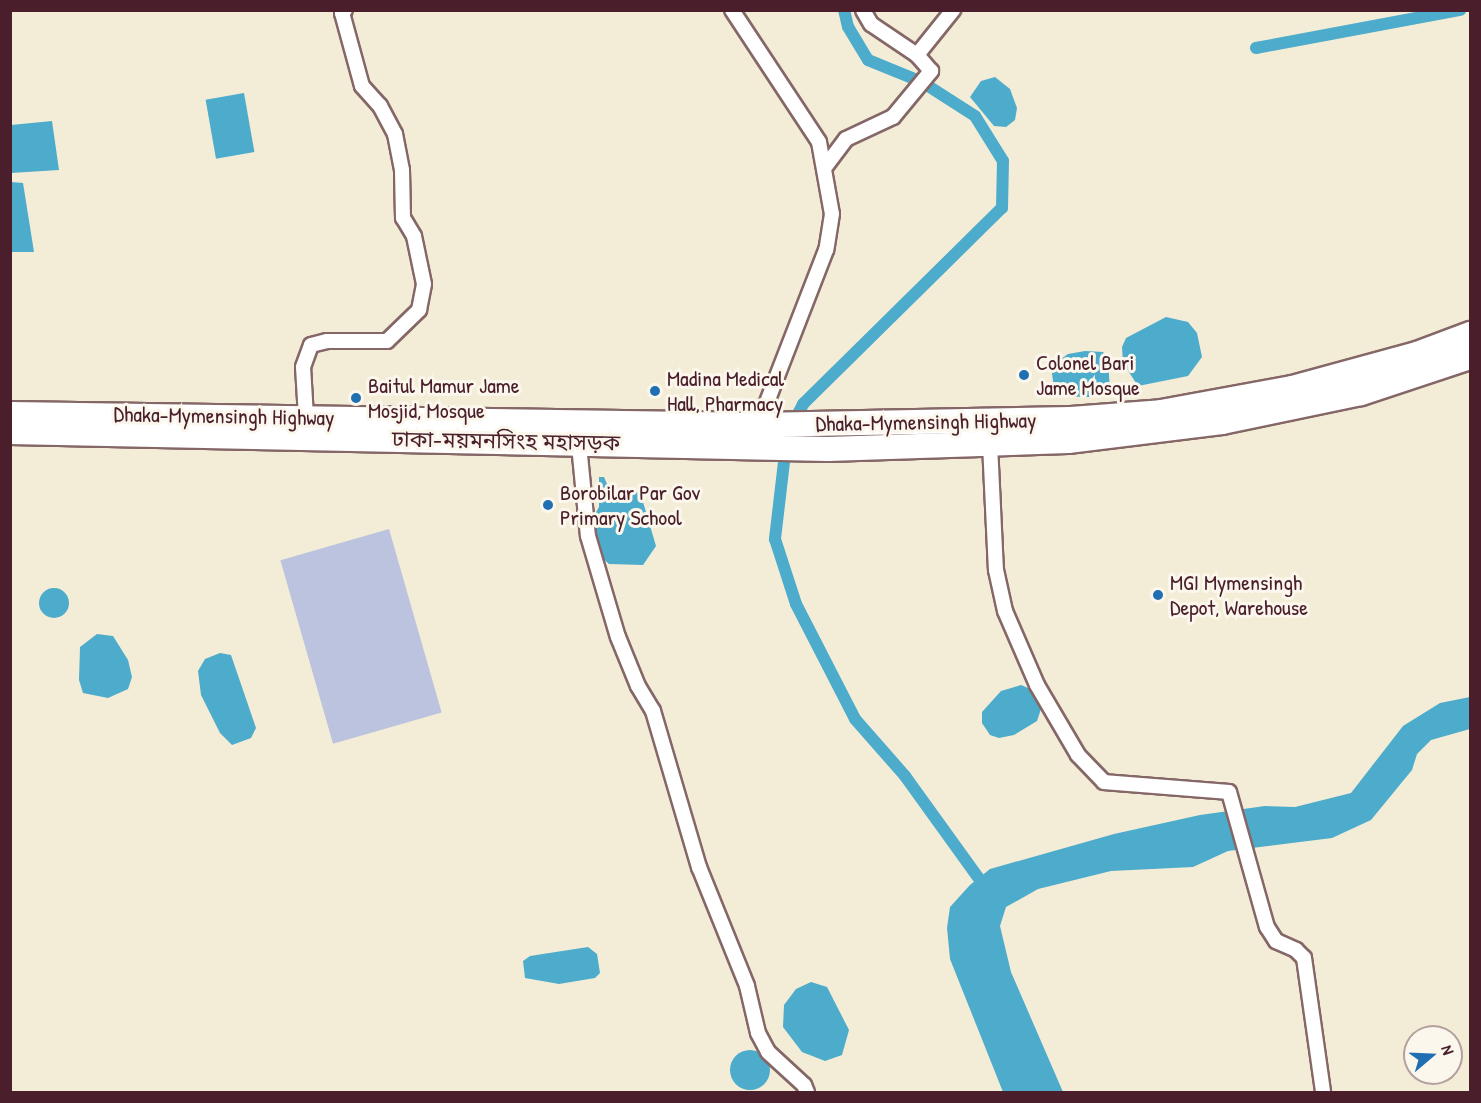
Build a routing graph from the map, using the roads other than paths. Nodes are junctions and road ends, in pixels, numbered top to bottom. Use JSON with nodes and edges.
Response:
{"nodes":[{"id":1,"x":345,"y":10,"type":"edge"},
{"id":2,"x":732,"y":10,"type":"edge"},
{"id":3,"x":863,"y":10,"type":"edge"},
{"id":4,"x":953,"y":10,"type":"edge"},
{"id":5,"x":918,"y":55,"type":"junction"},
{"id":6,"x":825,"y":167,"type":"junction"},
{"id":7,"x":1470,"y":334,"type":"edge"},
{"id":8,"x":1470,"y":357,"type":"edge"},
{"id":9,"x":10,"y":414,"type":"edge"},
{"id":10,"x":306,"y":417,"type":"junction"},
{"id":11,"x":758,"y":425,"type":"junction"},
{"id":12,"x":10,"y":432,"type":"edge"},
{"id":13,"x":990,"y":444,"type":"junction"},
{"id":14,"x":579,"y":445,"type":"junction"},
{"id":15,"x":749,"y":448,"type":"joint"},
{"id":16,"x":807,"y":1092,"type":"edge"},
{"id":17,"x":1323,"y":1092,"type":"edge"}],
"edges":[{"from":1,"to":10,"type":"street"},
{"from":2,"to":6,"type":"street"},
{"from":3,"to":5,"type":"street"},
{"from":4,"to":5,"type":"street"},
{"from":5,"to":6,"type":"street"},
{"from":6,"to":11,"type":"street"},
{"from":7,"to":11,"type":"highway","name":"Dhaka-Mymensingh Highway"},
{"from":8,"to":13,"type":"highway","name":"Dhaka-Mymensingh Highway"},
{"from":9,"to":10,"type":"highway","name":"Dhaka-Mymensingh Highway"},
{"from":10,"to":11,"type":"highway","name":"Dhaka-Mymensingh Highway"},
{"from":12,"to":14,"type":"highway","name":"ঢাকা-ময়মনসিংহ মহাসড়ক"},
{"from":13,"to":15,"type":"highway","name":"Dhaka-Mymensingh Highway"},
{"from":13,"to":17,"type":"street"},
{"from":14,"to":15,"type":"highway","name":"ঢাকা-ময়মনসিংহ মহাসড়ক"},
{"from":14,"to":16,"type":"street"}]}
